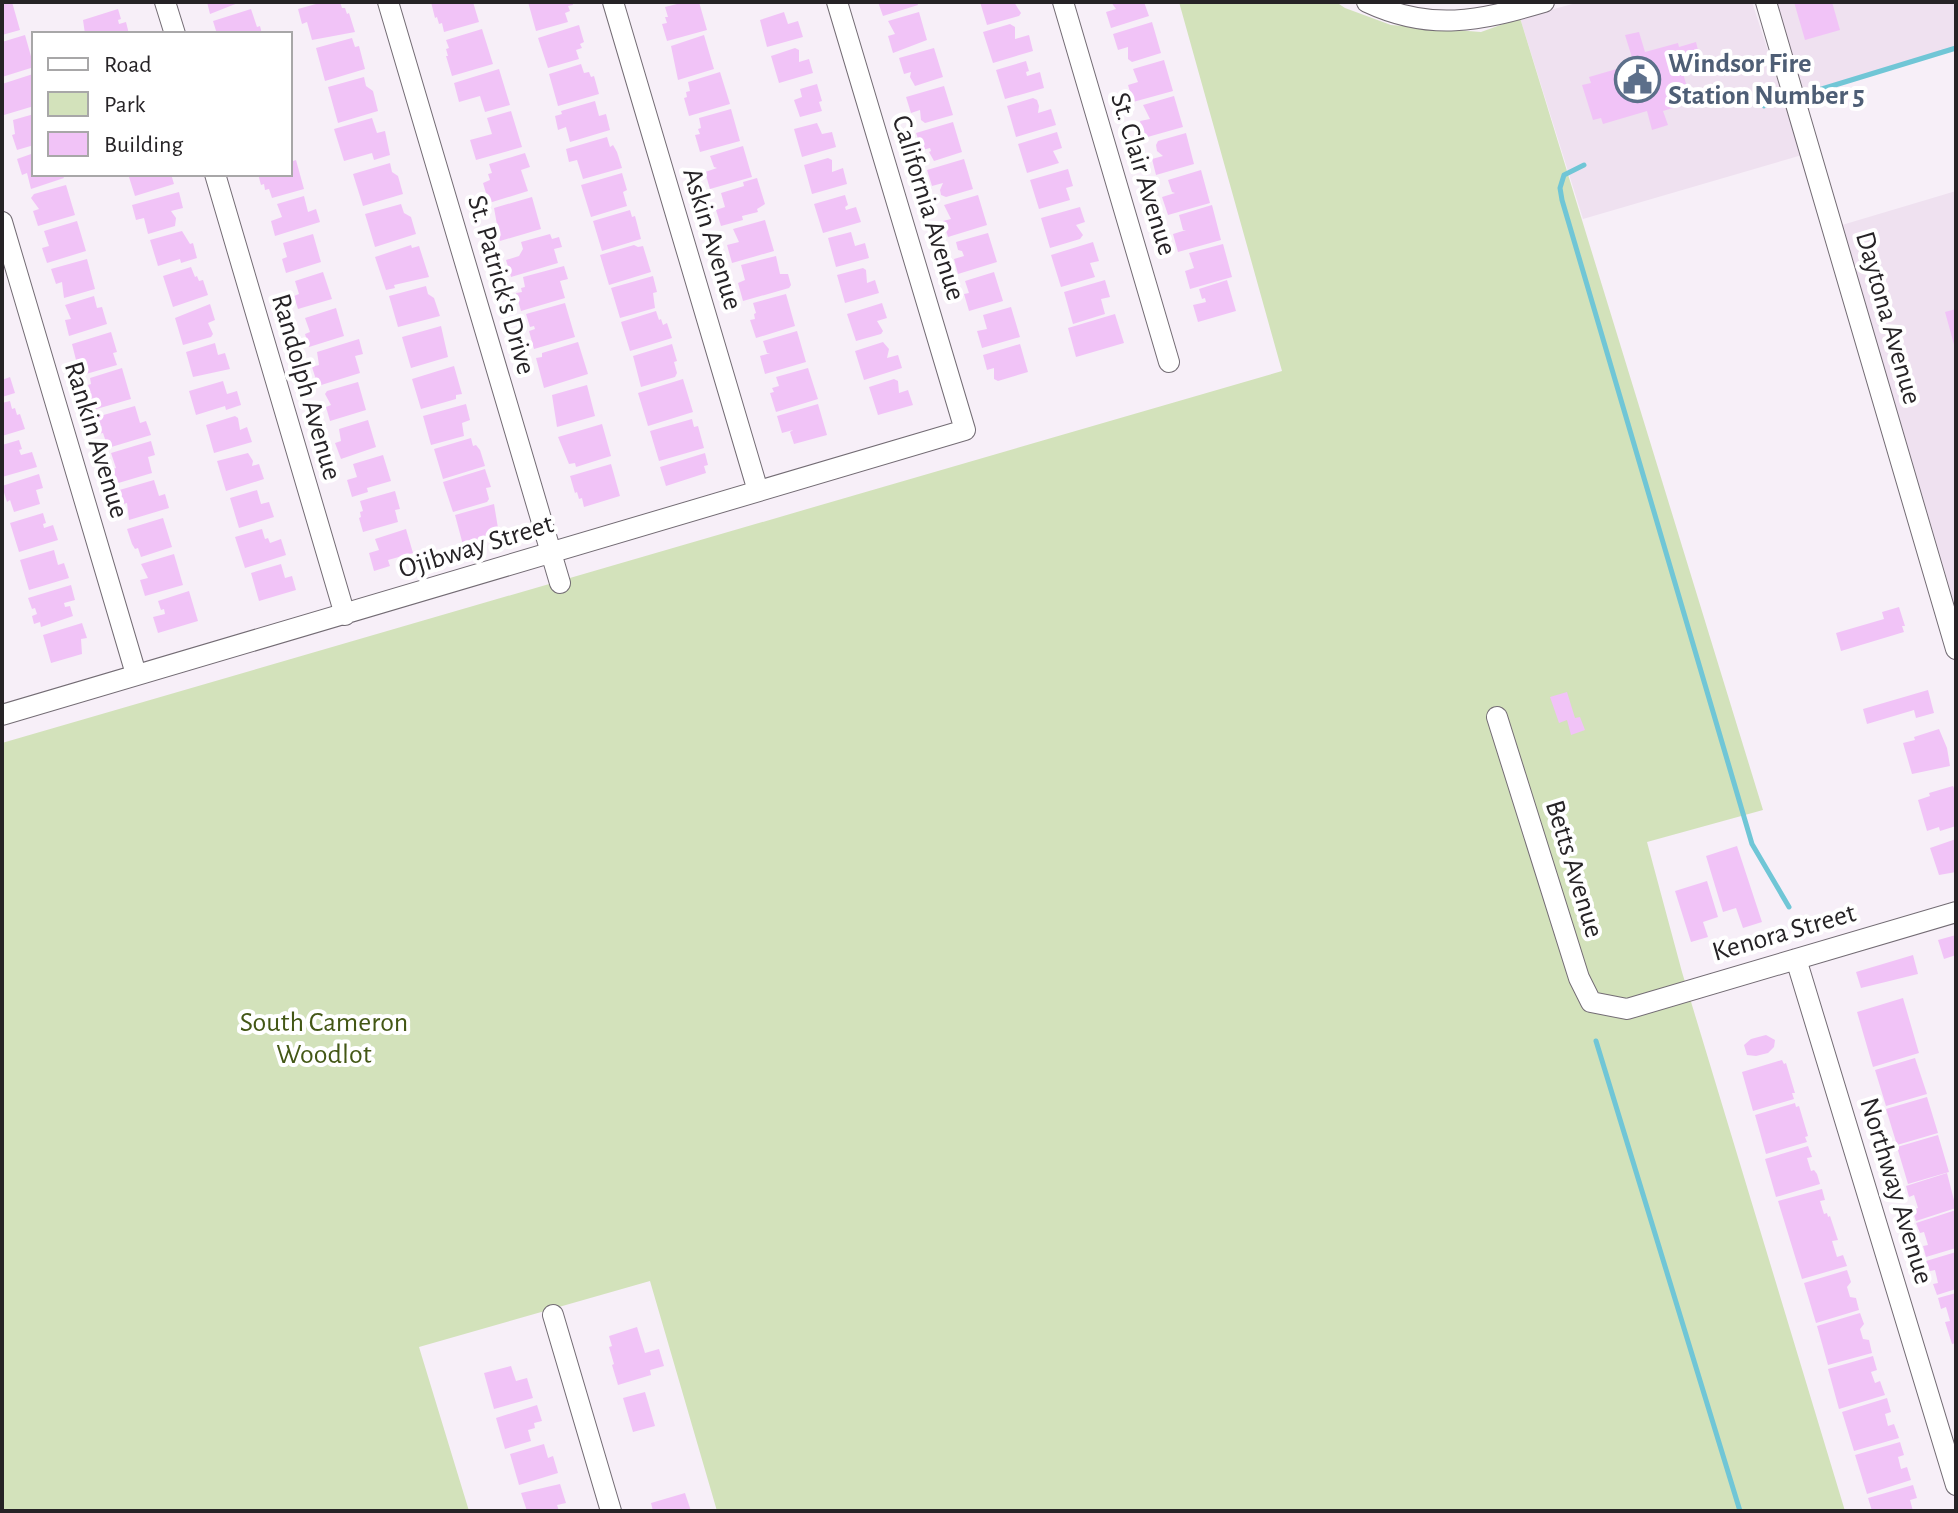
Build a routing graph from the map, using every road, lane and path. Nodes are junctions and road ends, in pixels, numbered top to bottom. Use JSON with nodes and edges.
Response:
{"nodes":[{"id":1,"x":165,"y":2,"type":"edge"},
{"id":2,"x":388,"y":2,"type":"edge"},
{"id":3,"x":613,"y":2,"type":"edge"},
{"id":4,"x":837,"y":2,"type":"edge"},
{"id":5,"x":1063,"y":2,"type":"edge"},
{"id":6,"x":1367,"y":2,"type":"edge"},
{"id":7,"x":1544,"y":2,"type":"edge"},
{"id":8,"x":1766,"y":2,"type":"edge"},
{"id":9,"x":174,"y":32,"type":"edge"},
{"id":10,"x":216,"y":176,"type":"edge"},
{"id":11,"x":2,"y":222,"type":"edge"},
{"id":12,"x":1169,"y":362,"type":"dead end"},
{"id":13,"x":965,"y":430,"type":"joint"},
{"id":14,"x":758,"y":491,"type":"junction"},
{"id":15,"x":551,"y":554,"type":"junction"},
{"id":16,"x":560,"y":583,"type":"dead end"},
{"id":17,"x":345,"y":615,"type":"junction"},
{"id":18,"x":1956,"y":649,"type":"edge"},
{"id":19,"x":136,"y":674,"type":"junction"},
{"id":20,"x":2,"y":715,"type":"edge"},
{"id":21,"x":1497,"y":717,"type":"dead end"},
{"id":22,"x":1956,"y":912,"type":"edge"},
{"id":23,"x":1796,"y":959,"type":"junction"},
{"id":24,"x":1627,"y":1009,"type":"joint"},
{"id":25,"x":553,"y":1315,"type":"dead end"},
{"id":26,"x":1956,"y":1485,"type":"edge"},
{"id":27,"x":611,"y":1511,"type":"edge"}],
"edges":[{"from":1,"to":9,"type":"street"},
{"from":2,"to":15,"type":"street","name":"St. Patrick's Drive"},
{"from":3,"to":14,"type":"street","name":"Askin Avenue"},
{"from":4,"to":13,"type":"street","name":"California Avenue"},
{"from":5,"to":12,"type":"street","name":"St. Clair Avenue"},
{"from":6,"to":7,"type":"street"},
{"from":8,"to":18,"type":"street","name":"Daytona Avenue"},
{"from":10,"to":17,"type":"street","name":"Randolph Avenue"},
{"from":11,"to":19,"type":"street","name":"Rankin Avenue"},
{"from":13,"to":14,"type":"street","name":"Ojibway Street"},
{"from":14,"to":15,"type":"street","name":"Ojibway Street"},
{"from":15,"to":16,"type":"street","name":"St. Patrick's Drive"},
{"from":15,"to":17,"type":"street","name":"Ojibway Street"},
{"from":17,"to":19,"type":"street","name":"Ojibway Street"},
{"from":19,"to":20,"type":"street","name":"Ojibway Street"},
{"from":21,"to":24,"type":"street","name":"Betts Avenue"},
{"from":22,"to":23,"type":"street","name":"Kenora Street"},
{"from":23,"to":24,"type":"street","name":"Kenora Street"},
{"from":23,"to":26,"type":"street","name":"Northway Avenue"},
{"from":25,"to":27,"type":"street"}]}
